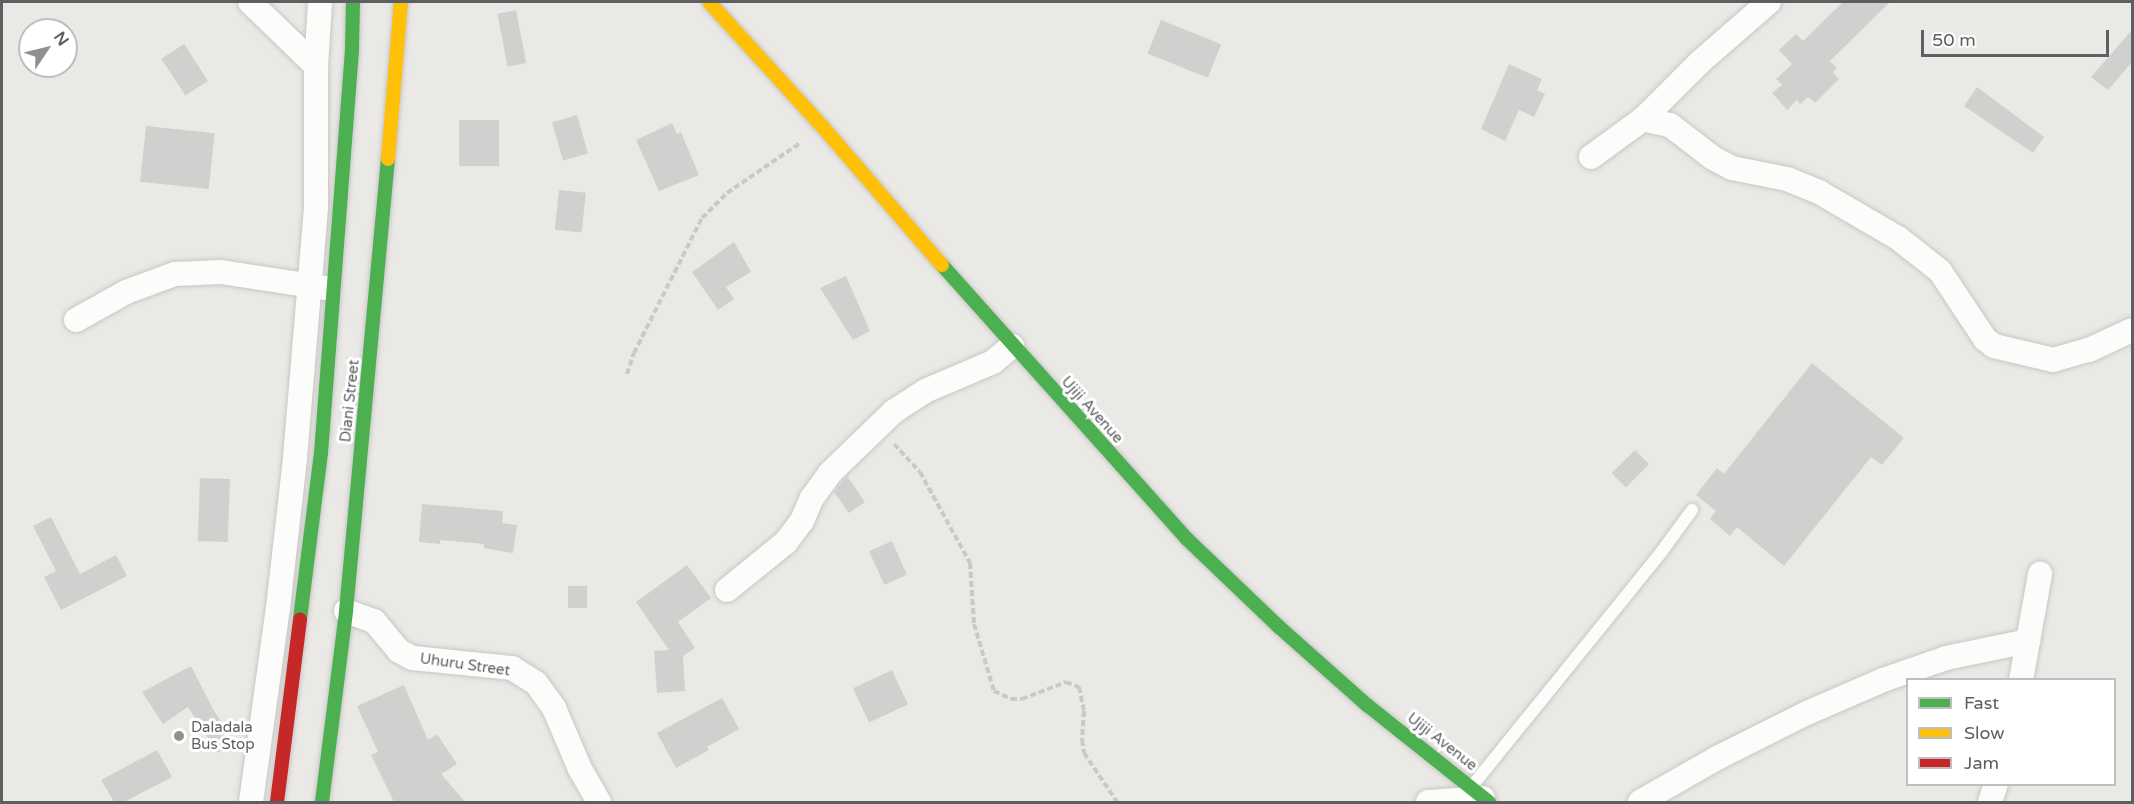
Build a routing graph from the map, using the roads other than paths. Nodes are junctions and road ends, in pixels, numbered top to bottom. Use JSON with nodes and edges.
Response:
{"nodes":[{"id":1,"x":250,"y":2,"type":"edge"},
{"id":2,"x":320,"y":2,"type":"edge"},
{"id":3,"x":353,"y":2,"type":"edge"},
{"id":4,"x":401,"y":2,"type":"edge"},
{"id":5,"x":709,"y":2,"type":"edge"},
{"id":6,"x":1769,"y":2,"type":"edge"},
{"id":7,"x":316,"y":66,"type":"junction"},
{"id":8,"x":1643,"y":118,"type":"junction"},
{"id":9,"x":1591,"y":157,"type":"dead end"},
{"id":10,"x":322,"y":288,"type":"junction"},
{"id":11,"x":76,"y":320,"type":"dead end"},
{"id":12,"x":2133,"y":330,"type":"edge"},
{"id":13,"x":1012,"y":346,"type":"junction"},
{"id":14,"x":1692,"y":510,"type":"dead end"},
{"id":15,"x":2040,"y":574,"type":"dead end"},
{"id":16,"x":727,"y":590,"type":"dead end"},
{"id":17,"x":346,"y":610,"type":"junction"},
{"id":18,"x":2028,"y":641,"type":"junction"},
{"id":19,"x":2021,"y":678,"type":"edge"},
{"id":20,"x":1995,"y":786,"type":"edge"},
{"id":21,"x":1481,"y":796,"type":"edge"},
{"id":22,"x":251,"y":802,"type":"edge"},
{"id":23,"x":278,"y":802,"type":"edge"},
{"id":24,"x":322,"y":802,"type":"edge"},
{"id":25,"x":599,"y":802,"type":"edge"},
{"id":26,"x":1428,"y":802,"type":"edge"},
{"id":27,"x":1640,"y":802,"type":"edge"},
{"id":28,"x":1990,"y":802,"type":"edge"}],
"edges":[{"from":1,"to":7,"type":"street"},
{"from":2,"to":7,"type":"street"},
{"from":3,"to":10,"type":"main road"},
{"from":4,"to":17,"type":"main road","name":"Diani Street"},
{"from":5,"to":13,"type":"main road","name":"Ujiji Avenue"},
{"from":6,"to":8,"type":"street"},
{"from":7,"to":10,"type":"street"},
{"from":8,"to":9,"type":"street"},
{"from":8,"to":12,"type":"street"},
{"from":10,"to":11,"type":"street"},
{"from":10,"to":22,"type":"street"},
{"from":10,"to":23,"type":"main road"},
{"from":13,"to":16,"type":"street"},
{"from":13,"to":21,"type":"main road","name":"Ujiji Avenue"},
{"from":14,"to":21,"type":"lane"},
{"from":15,"to":18,"type":"street"},
{"from":17,"to":24,"type":"main road","name":"Diani Street"},
{"from":17,"to":25,"type":"street","name":"Uhuru Street"},
{"from":18,"to":19,"type":"street"},
{"from":18,"to":27,"type":"street"},
{"from":20,"to":28,"type":"street"},
{"from":21,"to":26,"type":"street"}]}
